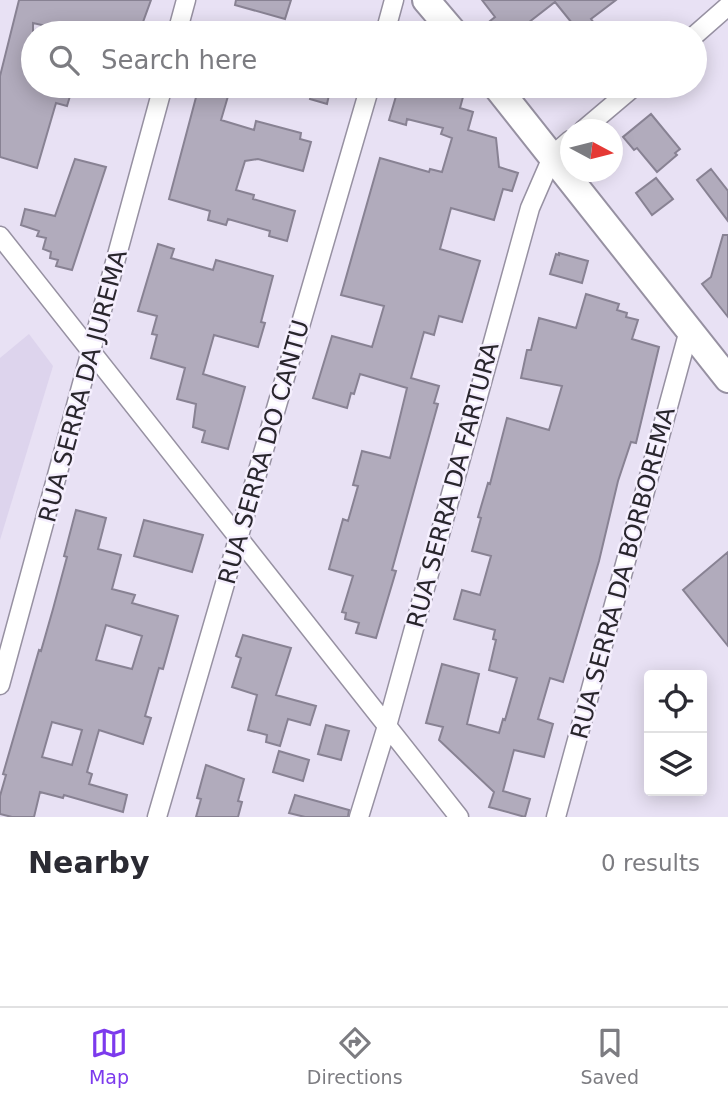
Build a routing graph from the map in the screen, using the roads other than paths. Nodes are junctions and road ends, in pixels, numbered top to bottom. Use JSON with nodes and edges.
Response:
{"nodes":[{"id":1,"x":186,"y":0,"type":"edge"},
{"id":2,"x":394,"y":0,"type":"edge"},
{"id":3,"x":426,"y":0,"type":"edge"},
{"id":4,"x":728,"y":6,"type":"edge"},
{"id":5,"x":180,"y":21,"type":"edge"},
{"id":6,"x":388,"y":21,"type":"edge"},
{"id":7,"x":444,"y":21,"type":"edge"},
{"id":8,"x":707,"y":24,"type":"edge"},
{"id":9,"x":160,"y":98,"type":"edge"},
{"id":10,"x":367,"y":98,"type":"edge"},
{"id":11,"x":509,"y":98,"type":"edge"},
{"id":12,"x":621,"y":98,"type":"edge"},
{"id":13,"x":596,"y":119,"type":"edge"},
{"id":14,"x":560,"y":146,"type":"edge"},
{"id":15,"x":560,"y":152,"type":"edge"},
{"id":16,"x":586,"y":182,"type":"edge"},
{"id":17,"x":0,"y":236,"type":"edge"},
{"id":18,"x":689,"y":330,"type":"junction"},
{"id":19,"x":92,"y":354,"type":"junction"},
{"id":20,"x":728,"y":379,"type":"edge"},
{"id":21,"x":240,"y":539,"type":"junction"},
{"id":22,"x":0,"y":685,"type":"edge"},
{"id":23,"x":387,"y":726,"type":"junction"},
{"id":24,"x":157,"y":817,"type":"edge"},
{"id":25,"x":359,"y":817,"type":"edge"},
{"id":26,"x":459,"y":817,"type":"edge"},
{"id":27,"x":556,"y":817,"type":"edge"}],
"edges":[{"from":1,"to":5,"type":"street"},
{"from":2,"to":6,"type":"street"},
{"from":3,"to":7,"type":"street"},
{"from":4,"to":8,"type":"street"},
{"from":9,"to":19,"type":"street","name":"RUA SERRA DA JUREMA"},
{"from":10,"to":21,"type":"street","name":"RUA SERRA DO CANTU"},
{"from":11,"to":14,"type":"street"},
{"from":12,"to":13,"type":"street"},
{"from":15,"to":23,"type":"street","name":"RUA SERRA DA FARTURA"},
{"from":16,"to":18,"type":"street"},
{"from":17,"to":19,"type":"street"},
{"from":18,"to":20,"type":"street"},
{"from":18,"to":27,"type":"street","name":"RUA SERRA DA BORBOREMA"},
{"from":19,"to":21,"type":"street"},
{"from":19,"to":22,"type":"street","name":"RUA SERRA DA JUREMA"},
{"from":21,"to":23,"type":"street"},
{"from":21,"to":24,"type":"street","name":"RUA SERRA DO CANTU"},
{"from":23,"to":25,"type":"street","name":"RUA SERRA DA FARTURA"},
{"from":23,"to":26,"type":"street"}]}
